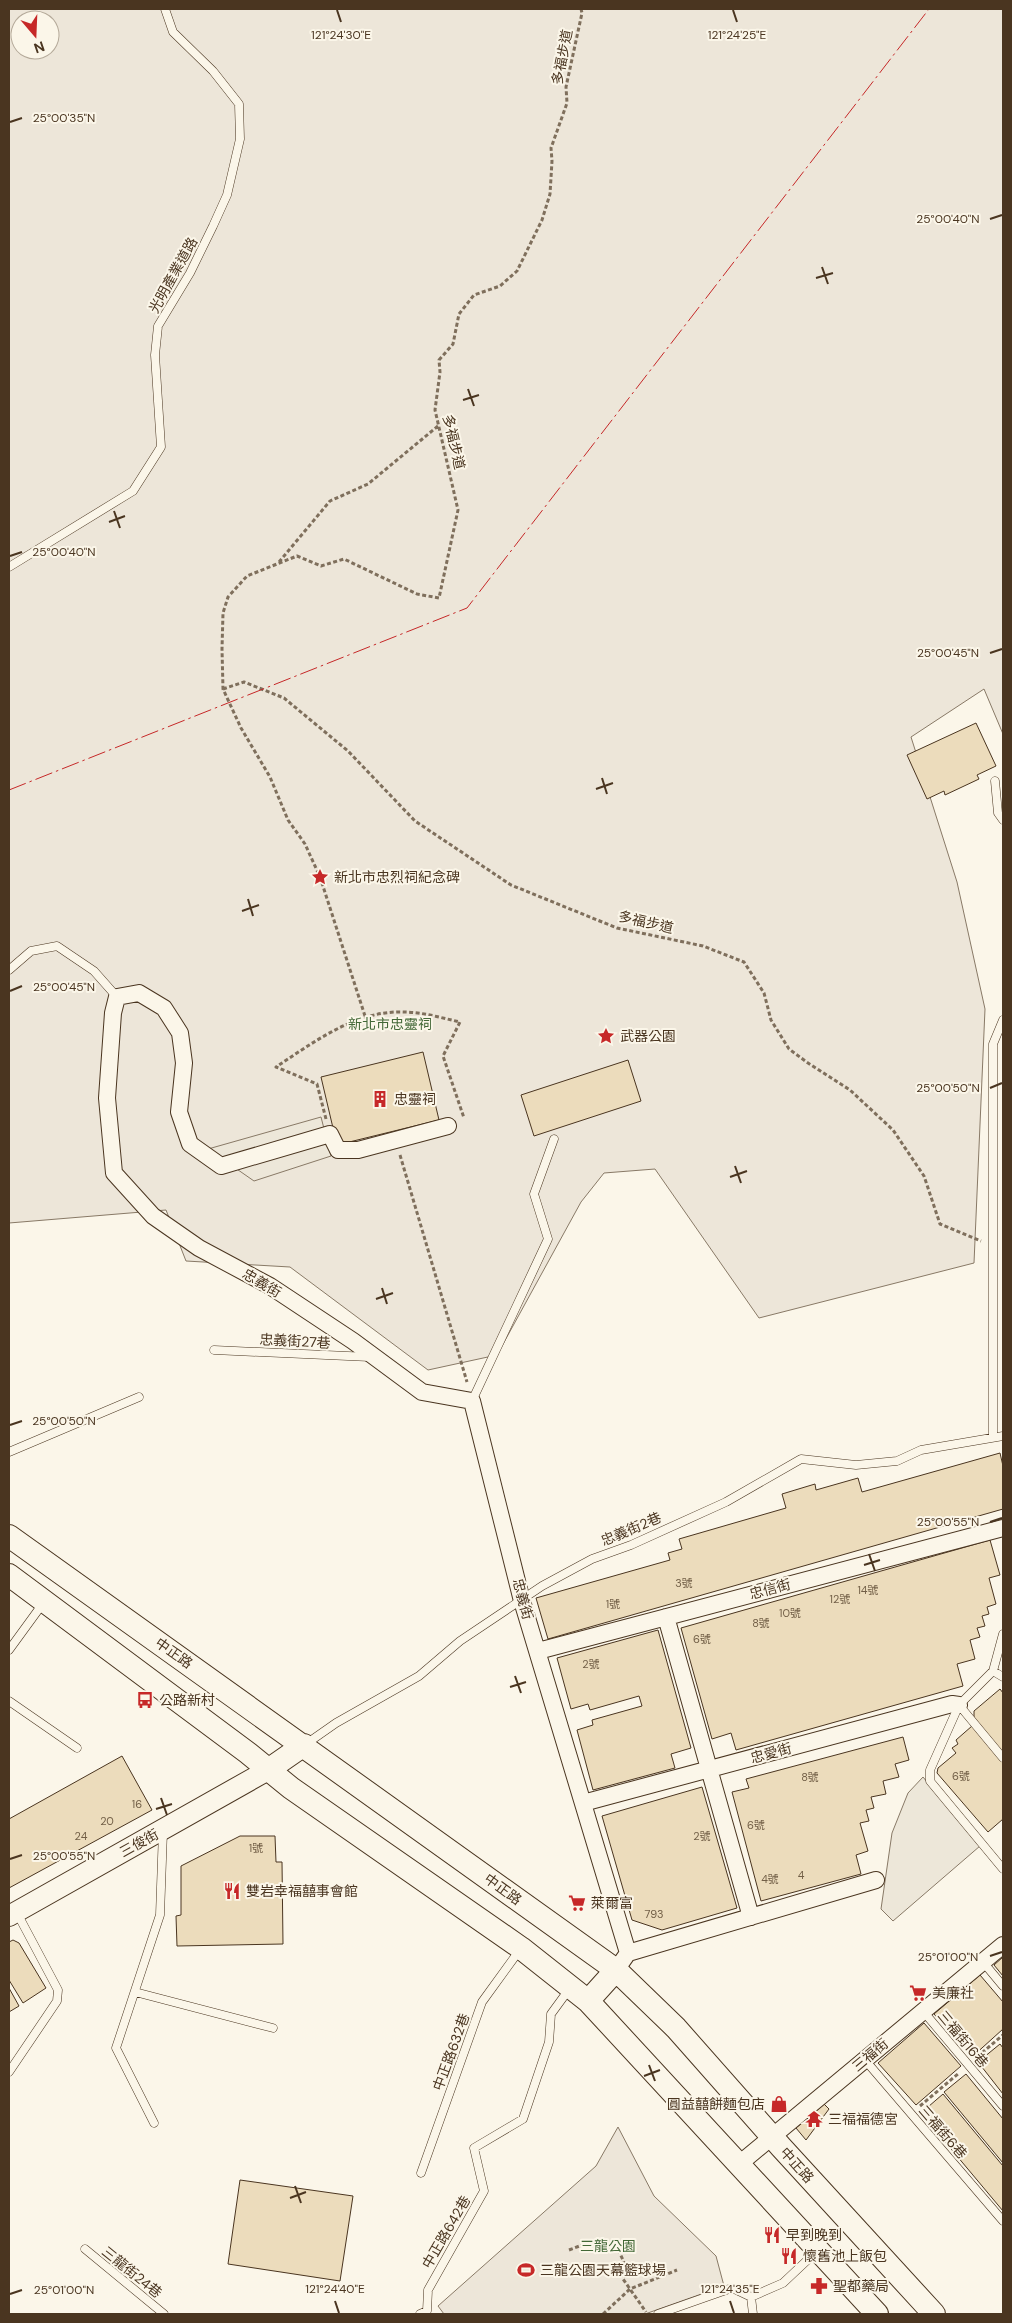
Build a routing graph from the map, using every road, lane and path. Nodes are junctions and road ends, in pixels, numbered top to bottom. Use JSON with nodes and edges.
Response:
{"nodes":[{"id":1,"x":165,"y":9,"type":"edge"},
{"id":2,"x":581,"y":9,"type":"edge"},
{"id":3,"x":438,"y":426,"type":"junction"},
{"id":4,"x":278,"y":563,"type":"junction"},
{"id":5,"x":9,"y":568,"type":"edge"},
{"id":6,"x":223,"y":689,"type":"junction"},
{"id":7,"x":995,"y":781,"type":"dead end"},
{"id":8,"x":1003,"y":820,"type":"edge"},
{"id":9,"x":9,"y":970,"type":"edge"},
{"id":10,"x":117,"y":997,"type":"junction"},
{"id":11,"x":365,"y":1016,"type":"junction"},
{"id":12,"x":1003,"y":1020,"type":"edge"},
{"id":13,"x":448,"y":1126,"type":"joint"},
{"id":14,"x":330,"y":1134,"type":"junction"},
{"id":15,"x":554,"y":1139,"type":"dead end"},
{"id":16,"x":396,"y":1140,"type":"junction"},
{"id":17,"x":993,"y":1247,"type":"junction"},
{"id":18,"x":214,"y":1350,"type":"dead end"},
{"id":19,"x":375,"y":1357,"type":"junction"},
{"id":20,"x":138,"y":1397,"type":"dead end"},
{"id":21,"x":472,"y":1401,"type":"junction"},
{"id":22,"x":1003,"y":1436,"type":"edge"},
{"id":23,"x":993,"y":1437,"type":"junction"},
{"id":24,"x":9,"y":1452,"type":"edge"},
{"id":25,"x":1003,"y":1528,"type":"edge"},
{"id":26,"x":9,"y":1536,"type":"edge"},
{"id":27,"x":9,"y":1575,"type":"edge"},
{"id":28,"x":45,"y":1601,"type":"junction"},
{"id":29,"x":522,"y":1601,"type":"junction"},
{"id":30,"x":666,"y":1617,"type":"junction"},
{"id":31,"x":1003,"y":1634,"type":"edge"},
{"id":32,"x":9,"y":1650,"type":"edge"},
{"id":33,"x":538,"y":1651,"type":"junction"},
{"id":34,"x":993,"y":1671,"type":"junction"},
{"id":35,"x":1003,"y":1677,"type":"edge"},
{"id":36,"x":9,"y":1702,"type":"edge"},
{"id":37,"x":959,"y":1705,"type":"junction"},
{"id":38,"x":304,"y":1745,"type":"junction"},
{"id":39,"x":77,"y":1748,"type":"dead end"},
{"id":40,"x":1003,"y":1758,"type":"edge"},
{"id":41,"x":709,"y":1769,"type":"junction"},
{"id":42,"x":268,"y":1770,"type":"junction"},
{"id":43,"x":583,"y":1802,"type":"junction"},
{"id":44,"x":163,"y":1830,"type":"junction"},
{"id":45,"x":1003,"y":1869,"type":"edge"},
{"id":46,"x":876,"y":1880,"type":"dead end"},
{"id":47,"x":13,"y":1914,"type":"edge"},
{"id":48,"x":751,"y":1917,"type":"junction"},
{"id":49,"x":1003,"y":1945,"type":"edge"},
{"id":50,"x":521,"y":1948,"type":"junction"},
{"id":51,"x":622,"y":1961,"type":"junction"},
{"id":52,"x":982,"y":1962,"type":"junction"},
{"id":53,"x":1003,"y":1986,"type":"edge"},
{"id":54,"x":135,"y":1992,"type":"junction"},
{"id":55,"x":579,"y":1994,"type":"junction"},
{"id":56,"x":923,"y":2011,"type":"junction"},
{"id":57,"x":273,"y":2028,"type":"dead end"},
{"id":58,"x":1003,"y":2035,"type":"edge"},
{"id":59,"x":865,"y":2060,"type":"junction"},
{"id":60,"x":968,"y":2065,"type":"junction"},
{"id":61,"x":9,"y":2072,"type":"edge"},
{"id":62,"x":1003,"y":2106,"type":"edge"},
{"id":63,"x":911,"y":2114,"type":"junction"},
{"id":64,"x":154,"y":2123,"type":"dead end"},
{"id":65,"x":772,"y":2136,"type":"junction"},
{"id":66,"x":738,"y":2165,"type":"junction"},
{"id":67,"x":420,"y":2173,"type":"dead end"},
{"id":68,"x":1003,"y":2221,"type":"edge"},
{"id":69,"x":85,"y":2249,"type":"dead end"},
{"id":70,"x":570,"y":2250,"type":"dead end"},
{"id":71,"x":816,"y":2251,"type":"junction"},
{"id":72,"x":677,"y":2270,"type":"dead end"},
{"id":73,"x":630,"y":2289,"type":"junction"},
{"id":74,"x":751,"y":2297,"type":"junction"},
{"id":75,"x":164,"y":2314,"type":"edge"},
{"id":76,"x":420,"y":2314,"type":"edge"},
{"id":77,"x":603,"y":2314,"type":"edge"},
{"id":78,"x":647,"y":2314,"type":"edge"},
{"id":79,"x":658,"y":2314,"type":"edge"},
{"id":80,"x":753,"y":2314,"type":"edge"},
{"id":81,"x":877,"y":2314,"type":"edge"},
{"id":82,"x":934,"y":2314,"type":"edge"}],
"edges":[{"from":1,"to":5,"type":"lane","name":"光明產業道路"},
{"from":2,"to":3,"type":"path","name":"多福步道"},
{"from":3,"to":4,"type":"path"},
{"from":3,"to":4,"type":"path","name":"多福步道"},
{"from":4,"to":6,"type":"path","name":"多福步道"},
{"from":6,"to":11,"type":"path","name":"多福步道"},
{"from":6,"to":17,"type":"path","name":"多福步道"},
{"from":7,"to":8,"type":"lane"},
{"from":9,"to":10,"type":"lane"},
{"from":10,"to":14,"type":"street"},
{"from":10,"to":19,"type":"street","name":"忠義街"},
{"from":11,"to":13,"type":"path"},
{"from":11,"to":14,"type":"path"},
{"from":12,"to":17,"type":"lane"},
{"from":13,"to":16,"type":"street"},
{"from":14,"to":16,"type":"street"},
{"from":15,"to":21,"type":"lane"},
{"from":16,"to":21,"type":"path"},
{"from":17,"to":23,"type":"lane"},
{"from":18,"to":19,"type":"lane","name":"忠義街27巷"},
{"from":19,"to":21,"type":"street","name":"忠義街"},
{"from":20,"to":24,"type":"lane"},
{"from":21,"to":29,"type":"street","name":"忠義街"},
{"from":22,"to":23,"type":"lane","name":"忠義街2巷"},
{"from":23,"to":29,"type":"lane","name":"忠義街2巷"},
{"from":25,"to":30,"type":"street","name":"忠信街"},
{"from":26,"to":38,"type":"main road","name":"中正路"},
{"from":27,"to":28,"type":"main road"},
{"from":28,"to":32,"type":"lane"},
{"from":28,"to":42,"type":"main road"},
{"from":29,"to":33,"type":"street","name":"忠義街"},
{"from":29,"to":38,"type":"lane","name":"忠義街2巷"},
{"from":30,"to":33,"type":"street","name":"忠信街"},
{"from":30,"to":41,"type":"street"},
{"from":31,"to":34,"type":"lane"},
{"from":33,"to":43,"type":"street","name":"忠義街"},
{"from":34,"to":35,"type":"lane"},
{"from":34,"to":37,"type":"lane"},
{"from":36,"to":39,"type":"lane"},
{"from":37,"to":40,"type":"lane"},
{"from":37,"to":41,"type":"street","name":"忠愛街"},
{"from":37,"to":45,"type":"lane"},
{"from":38,"to":42,"type":"main road"},
{"from":38,"to":51,"type":"main road","name":"中正路"},
{"from":41,"to":43,"type":"street","name":"忠愛街"},
{"from":41,"to":48,"type":"street"},
{"from":42,"to":44,"type":"street","name":"三俊街"},
{"from":42,"to":50,"type":"main road"},
{"from":43,"to":51,"type":"street","name":"忠義街"},
{"from":44,"to":47,"type":"street","name":"三俊街"},
{"from":44,"to":54,"type":"lane"},
{"from":46,"to":48,"type":"street"},
{"from":47,"to":61,"type":"lane"},
{"from":48,"to":51,"type":"street"},
{"from":49,"to":52,"type":"street","name":"三福街"},
{"from":50,"to":55,"type":"main road"},
{"from":50,"to":67,"type":"lane","name":"中正路632巷"},
{"from":51,"to":55,"type":"main road"},
{"from":51,"to":65,"type":"main road","name":"中正路"},
{"from":52,"to":53,"type":"lane"},
{"from":52,"to":56,"type":"street","name":"三福街"},
{"from":54,"to":57,"type":"lane"},
{"from":54,"to":64,"type":"lane"},
{"from":55,"to":66,"type":"main road"},
{"from":55,"to":76,"type":"lane","name":"中正路642巷"},
{"from":56,"to":59,"type":"street","name":"三福街"},
{"from":56,"to":60,"type":"lane","name":"三福街16巷"},
{"from":58,"to":60,"type":"path"},
{"from":59,"to":63,"type":"lane","name":"三福街6巷"},
{"from":59,"to":65,"type":"street","name":"三福街"},
{"from":60,"to":62,"type":"lane","name":"三福街16巷"},
{"from":60,"to":63,"type":"path"},
{"from":63,"to":68,"type":"lane","name":"三福街6巷"},
{"from":65,"to":66,"type":"street","name":"三福街"},
{"from":65,"to":82,"type":"main road","name":"中正路"},
{"from":66,"to":71,"type":"main road"},
{"from":69,"to":75,"type":"lane","name":"三龍街24巷"},
{"from":70,"to":73,"type":"path"},
{"from":71,"to":74,"type":"lane"},
{"from":71,"to":81,"type":"main road"},
{"from":72,"to":73,"type":"path"},
{"from":73,"to":77,"type":"path"},
{"from":73,"to":78,"type":"path"},
{"from":74,"to":79,"type":"lane"},
{"from":74,"to":80,"type":"lane"}]}
